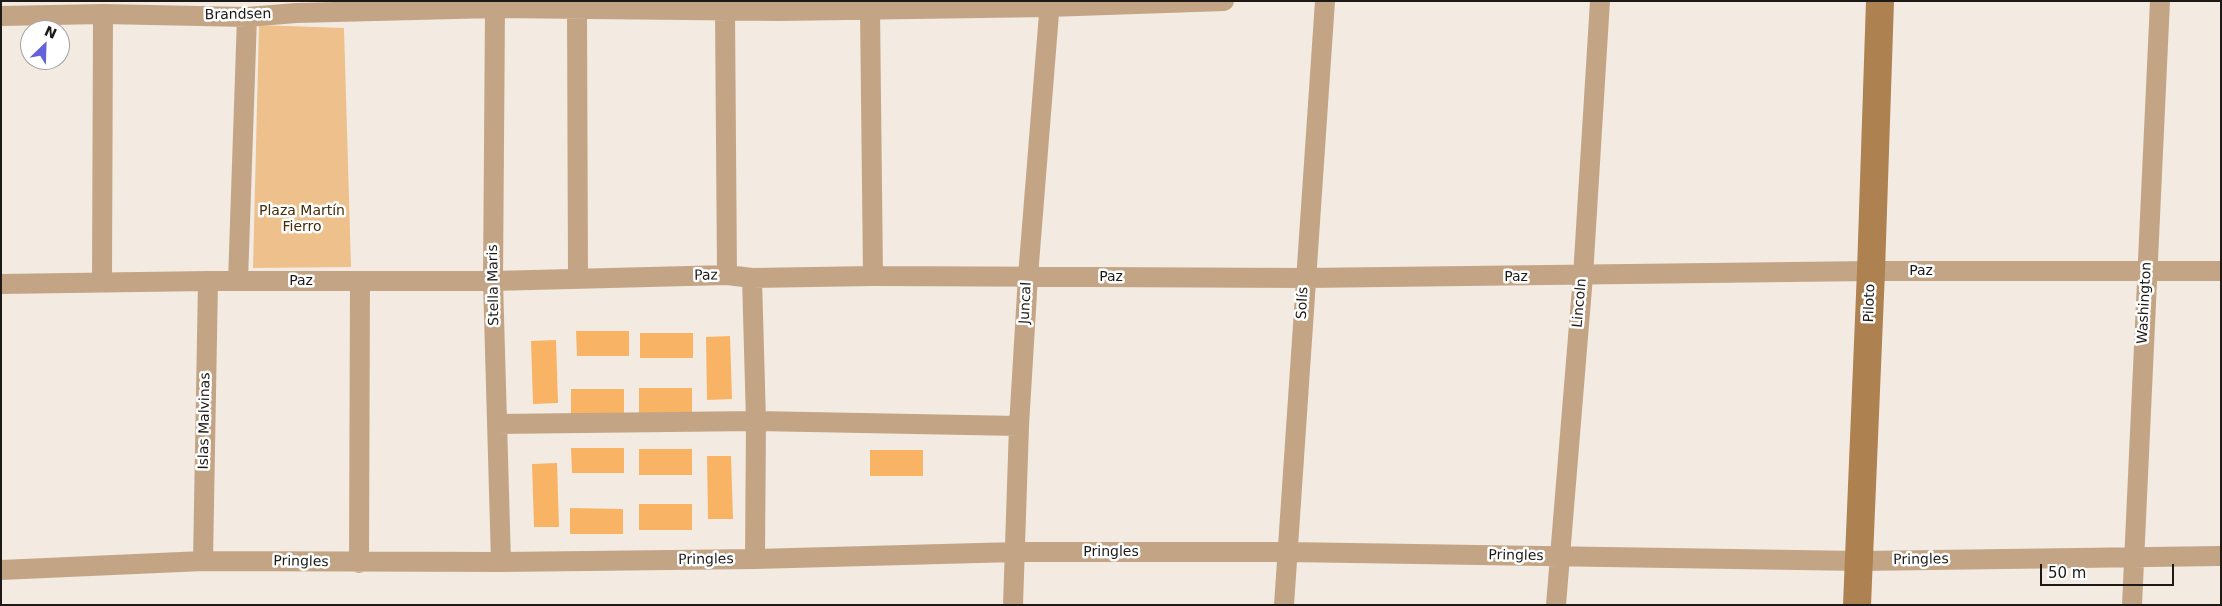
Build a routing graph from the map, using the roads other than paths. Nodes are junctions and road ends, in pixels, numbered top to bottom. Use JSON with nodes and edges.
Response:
{"nodes":[{"id":1,"x":1224,"y":1,"type":"edge"},
{"id":2,"x":1325,"y":1,"type":"edge"},
{"id":3,"x":1600,"y":1,"type":"edge"},
{"id":4,"x":1880,"y":1,"type":"edge"},
{"id":5,"x":2160,"y":1,"type":"edge"},
{"id":6,"x":1049,"y":4,"type":"edge"},
{"id":7,"x":502,"y":6,"type":"edge"},
{"id":8,"x":778,"y":6,"type":"edge"},
{"id":9,"x":296,"y":7,"type":"edge"},
{"id":10,"x":23,"y":8,"type":"edge"},
{"id":11,"x":577,"y":8,"type":"junction"},
{"id":12,"x":870,"y":9,"type":"junction"},
{"id":13,"x":725,"y":10,"type":"junction"},
{"id":14,"x":103,"y":14,"type":"junction"},
{"id":15,"x":1,"y":16,"type":"edge"},
{"id":16,"x":247,"y":17,"type":"junction"},
{"id":17,"x":1871,"y":271,"type":"junction"},
{"id":18,"x":2147,"y":271,"type":"junction"},
{"id":19,"x":2221,"y":271,"type":"edge"},
{"id":20,"x":727,"y":275,"type":"junction"},
{"id":21,"x":873,"y":276,"type":"junction"},
{"id":22,"x":1028,"y":276,"type":"junction"},
{"id":23,"x":1582,"y":276,"type":"junction"},
{"id":24,"x":752,"y":278,"type":"junction"},
{"id":25,"x":1305,"y":278,"type":"junction"},
{"id":26,"x":578,"y":279,"type":"junction"},
{"id":27,"x":360,"y":280,"type":"junction"},
{"id":28,"x":208,"y":281,"type":"junction"},
{"id":29,"x":238,"y":281,"type":"junction"},
{"id":30,"x":493,"y":281,"type":"junction"},
{"id":31,"x":102,"y":282,"type":"junction"},
{"id":32,"x":1,"y":284,"type":"edge"},
{"id":33,"x":756,"y":421,"type":"junction"},
{"id":34,"x":497,"y":424,"type":"junction"},
{"id":35,"x":1019,"y":426,"type":"junction"},
{"id":36,"x":1016,"y":552,"type":"junction"},
{"id":37,"x":1288,"y":552,"type":"junction"},
{"id":38,"x":2221,"y":556,"type":"edge"},
{"id":39,"x":1559,"y":557,"type":"junction"},
{"id":40,"x":2134,"y":558,"type":"junction"},
{"id":41,"x":755,"y":559,"type":"junction"},
{"id":42,"x":203,"y":561,"type":"junction"},
{"id":43,"x":1860,"y":561,"type":"junction"},
{"id":44,"x":502,"y":562,"type":"junction"},
{"id":45,"x":359,"y":563,"type":"junction"},
{"id":46,"x":1,"y":570,"type":"edge"},
{"id":47,"x":1013,"y":605,"type":"edge"},
{"id":48,"x":1284,"y":605,"type":"edge"},
{"id":49,"x":1556,"y":605,"type":"edge"},
{"id":50,"x":1857,"y":605,"type":"edge"},
{"id":51,"x":2132,"y":605,"type":"edge"}],
"edges":[{"from":1,"to":6,"type":"street","name":"Brandsen"},
{"from":2,"to":25,"type":"street","name":"Solís"},
{"from":3,"to":23,"type":"street","name":"Lincoln"},
{"from":4,"to":17,"type":"main road","name":"Piloto"},
{"from":5,"to":18,"type":"street","name":"Washington"},
{"from":6,"to":12,"type":"street","name":"Brandsen"},
{"from":6,"to":22,"type":"street","name":"Juncal"},
{"from":7,"to":9,"type":"street","name":"Brandsen"},
{"from":7,"to":11,"type":"street","name":"Brandsen"},
{"from":7,"to":30,"type":"street","name":"Stella Maris"},
{"from":8,"to":12,"type":"street","name":"Brandsen"},
{"from":8,"to":13,"type":"street","name":"Brandsen"},
{"from":9,"to":16,"type":"street","name":"Brandsen"},
{"from":10,"to":14,"type":"street","name":"Brandsen"},
{"from":10,"to":15,"type":"street","name":"Brandsen"},
{"from":11,"to":13,"type":"street","name":"Brandsen"},
{"from":11,"to":26,"type":"street"},
{"from":12,"to":21,"type":"street"},
{"from":13,"to":20,"type":"street"},
{"from":14,"to":16,"type":"street","name":"Brandsen"},
{"from":14,"to":31,"type":"street"},
{"from":16,"to":29,"type":"street"},
{"from":17,"to":18,"type":"street","name":"Paz"},
{"from":17,"to":23,"type":"street","name":"Paz"},
{"from":17,"to":43,"type":"main road","name":"Piloto"},
{"from":18,"to":19,"type":"street","name":"Paz"},
{"from":18,"to":40,"type":"street","name":"Washington"},
{"from":20,"to":24,"type":"street","name":"Paz"},
{"from":20,"to":26,"type":"street","name":"Paz"},
{"from":21,"to":22,"type":"street","name":"Paz"},
{"from":21,"to":24,"type":"street","name":"Paz"},
{"from":22,"to":25,"type":"street","name":"Paz"},
{"from":22,"to":35,"type":"street","name":"Juncal"},
{"from":23,"to":25,"type":"street","name":"Paz"},
{"from":23,"to":39,"type":"street","name":"Lincoln"},
{"from":24,"to":33,"type":"street"},
{"from":25,"to":37,"type":"street","name":"Solís"},
{"from":26,"to":30,"type":"street","name":"Paz"},
{"from":27,"to":29,"type":"street","name":"Paz"},
{"from":27,"to":30,"type":"street","name":"Paz"},
{"from":27,"to":45,"type":"street"},
{"from":28,"to":29,"type":"street","name":"Paz"},
{"from":28,"to":31,"type":"street","name":"Paz"},
{"from":28,"to":42,"type":"street","name":"Islas Malvinas"},
{"from":30,"to":34,"type":"street","name":"Stella Maris"},
{"from":31,"to":32,"type":"street","name":"Paz"},
{"from":33,"to":34,"type":"street"},
{"from":33,"to":35,"type":"street"},
{"from":33,"to":41,"type":"street"},
{"from":34,"to":44,"type":"street","name":"Stella Maris"},
{"from":35,"to":36,"type":"street","name":"Juncal"},
{"from":36,"to":37,"type":"street","name":"Pringles"},
{"from":36,"to":41,"type":"street","name":"Pringles"},
{"from":36,"to":47,"type":"street","name":"Juncal"},
{"from":37,"to":39,"type":"street","name":"Pringles"},
{"from":37,"to":48,"type":"street","name":"Solís"},
{"from":38,"to":40,"type":"street","name":"Pringles"},
{"from":39,"to":43,"type":"street","name":"Pringles"},
{"from":39,"to":49,"type":"street","name":"Lincoln"},
{"from":40,"to":43,"type":"street","name":"Pringles"},
{"from":40,"to":51,"type":"street","name":"Washington"},
{"from":41,"to":44,"type":"street","name":"Pringles"},
{"from":42,"to":45,"type":"street","name":"Pringles"},
{"from":42,"to":46,"type":"street","name":"Pringles"},
{"from":43,"to":50,"type":"main road","name":"Piloto"},
{"from":44,"to":45,"type":"street","name":"Pringles"}]}
